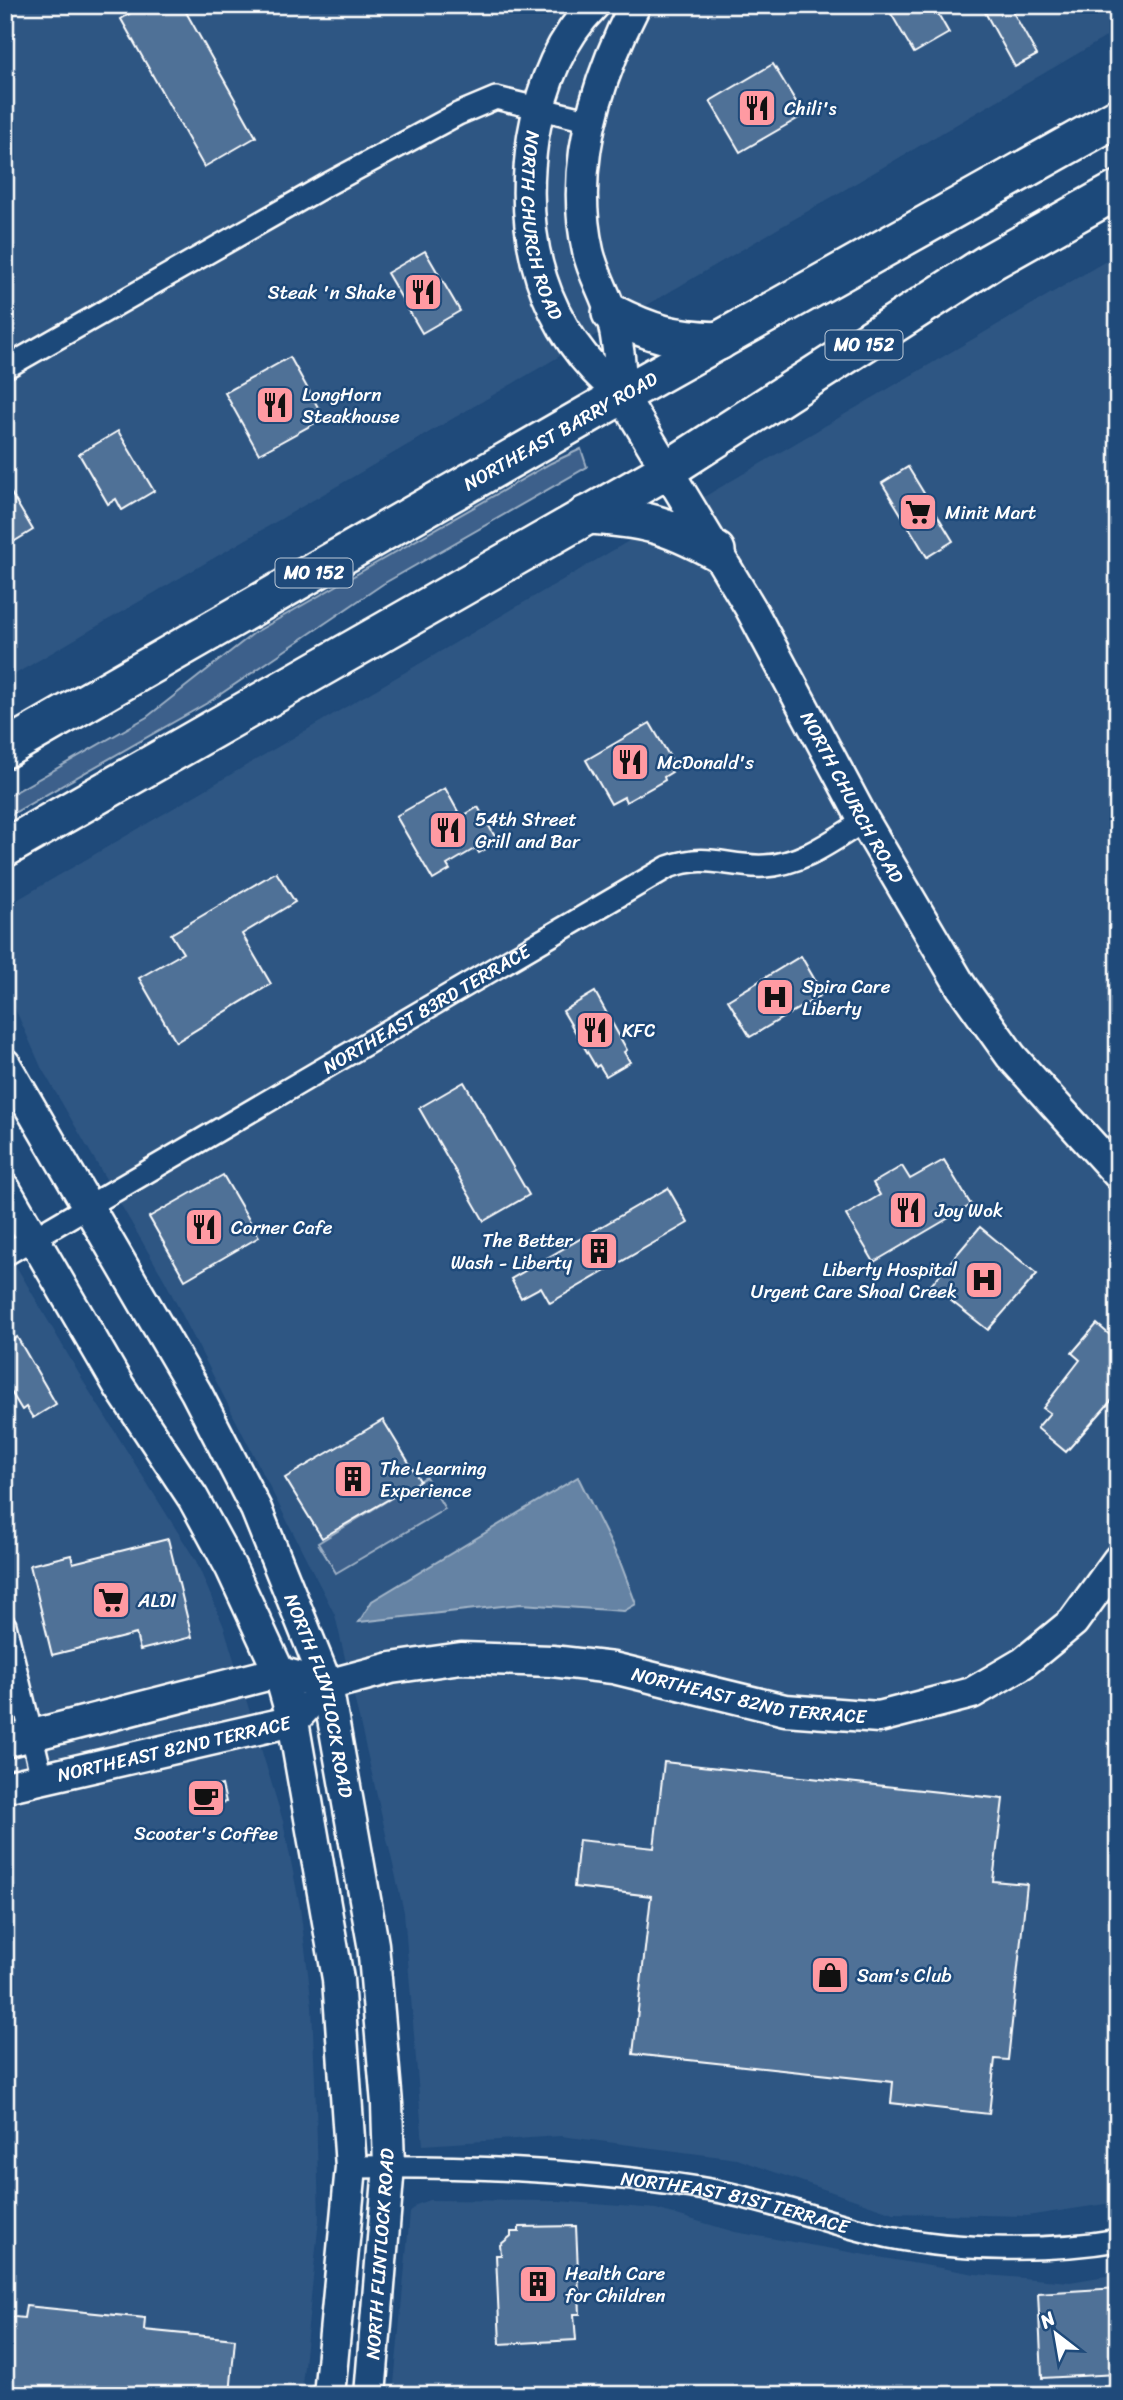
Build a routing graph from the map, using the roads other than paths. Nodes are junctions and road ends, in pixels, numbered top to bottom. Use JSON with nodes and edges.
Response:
{"nodes":[{"id":1,"x":594,"y":5,"type":"edge"},
{"id":2,"x":635,"y":5,"type":"edge"},
{"id":3,"x":537,"y":110,"type":"junction"},
{"id":4,"x":1118,"y":117,"type":"edge"},
{"id":5,"x":591,"y":121,"type":"junction"},
{"id":6,"x":1118,"y":190,"type":"edge"},
{"id":7,"x":611,"y":313,"type":"junction"},
{"id":8,"x":719,"y":341,"type":"junction"},
{"id":9,"x":5,"y":368,"type":"edge"},
{"id":10,"x":622,"y":395,"type":"junction"},
{"id":11,"x":667,"y":470,"type":"junction"},
{"id":12,"x":586,"y":516,"type":"junction"},
{"id":13,"x":716,"y":551,"type":"junction"},
{"id":14,"x":5,"y":749,"type":"edge"},
{"id":15,"x":864,"y":821,"type":"junction"},
{"id":16,"x":5,"y":848,"type":"edge"},
{"id":17,"x":5,"y":1065,"type":"edge"},
{"id":18,"x":1118,"y":1174,"type":"edge"},
{"id":19,"x":5,"y":1189,"type":"edge"},
{"id":20,"x":86,"y":1207,"type":"junction"},
{"id":21,"x":34,"y":1239,"type":"junction"},
{"id":22,"x":5,"y":1255,"type":"edge"},
{"id":23,"x":1118,"y":1560,"type":"edge"},
{"id":24,"x":5,"y":1625,"type":"edge"},
{"id":25,"x":279,"y":1672,"type":"junction"},
{"id":26,"x":327,"y":1685,"type":"junction"},
{"id":27,"x":293,"y":1721,"type":"junction"},
{"id":28,"x":19,"y":1739,"type":"edge"},
{"id":29,"x":42,"y":1778,"type":"junction"},
{"id":30,"x":5,"y":1787,"type":"edge"},
{"id":31,"x":351,"y":2166,"type":"junction"},
{"id":32,"x":389,"y":2166,"type":"junction"},
{"id":33,"x":1118,"y":2241,"type":"edge"},
{"id":34,"x":329,"y":2395,"type":"edge"},
{"id":35,"x":370,"y":2395,"type":"edge"}],
"edges":[{"from":1,"to":3,"type":"main road","name":"NORTH CHURCH ROAD"},
{"from":2,"to":5,"type":"main road","name":"NORTH CHURCH ROAD"},
{"from":3,"to":5,"type":"street"},
{"from":3,"to":9,"type":"street"},
{"from":3,"to":10,"type":"main road","name":"NORTH CHURCH ROAD"},
{"from":4,"to":8,"type":"highway","name":"NORTHEAST BARRY ROAD","number":"MO 152"},
{"from":5,"to":7,"type":"main road","name":"NORTH CHURCH ROAD"},
{"from":6,"to":11,"type":"highway","number":"MO 152"},
{"from":7,"to":8,"type":"highway"},
{"from":7,"to":10,"type":"main road","name":"NORTH CHURCH ROAD"},
{"from":8,"to":10,"type":"highway","name":"NORTHEAST BARRY ROAD","number":"MO 152"},
{"from":10,"to":11,"type":"main road","name":"NORTH CHURCH ROAD"},
{"from":10,"to":14,"type":"highway","name":"NORTHEAST BARRY ROAD","number":"MO 152"},
{"from":11,"to":12,"type":"highway","number":"MO 152"},
{"from":11,"to":13,"type":"main road","name":"NORTH CHURCH ROAD"},
{"from":12,"to":13,"type":"highway"},
{"from":12,"to":16,"type":"highway","number":"MO 152"},
{"from":13,"to":15,"type":"main road","name":"NORTH CHURCH ROAD"},
{"from":15,"to":18,"type":"main road","name":"NORTH CHURCH ROAD"},
{"from":15,"to":20,"type":"street","name":"NORTHEAST 83RD TERRACE"},
{"from":17,"to":20,"type":"main road","name":"NORTH FLINTLOCK ROAD"},
{"from":19,"to":21,"type":"main road","name":"NORTH FLINTLOCK ROAD"},
{"from":20,"to":21,"type":"street","name":"NORTHEAST 83RD TERRACE"},
{"from":20,"to":26,"type":"main road","name":"NORTH FLINTLOCK ROAD"},
{"from":21,"to":22,"type":"street","name":"NORTHEAST 83RD TERRACE"},
{"from":21,"to":25,"type":"main road","name":"NORTH FLINTLOCK ROAD"},
{"from":23,"to":26,"type":"main road","name":"NORTHEAST 82ND TERRACE"},
{"from":24,"to":28,"type":"street"},
{"from":25,"to":26,"type":"main road"},
{"from":25,"to":27,"type":"main road","name":"NORTH FLINTLOCK ROAD"},
{"from":25,"to":28,"type":"main road"},
{"from":26,"to":27,"type":"main road","name":"NORTHEAST 82ND TERRACE"},
{"from":26,"to":32,"type":"main road","name":"NORTH FLINTLOCK ROAD"},
{"from":27,"to":29,"type":"main road","name":"NORTHEAST 82ND TERRACE"},
{"from":27,"to":31,"type":"main road","name":"NORTH FLINTLOCK ROAD"},
{"from":28,"to":29,"type":"street"},
{"from":29,"to":30,"type":"main road","name":"NORTHEAST 82ND TERRACE"},
{"from":31,"to":32,"type":"street","name":"NORTHEAST 81ST TERRACE"},
{"from":31,"to":34,"type":"main road","name":"NORTH FLINTLOCK ROAD"},
{"from":32,"to":33,"type":"street","name":"NORTHEAST 81ST TERRACE"},
{"from":32,"to":35,"type":"main road","name":"NORTH FLINTLOCK ROAD"}]}
